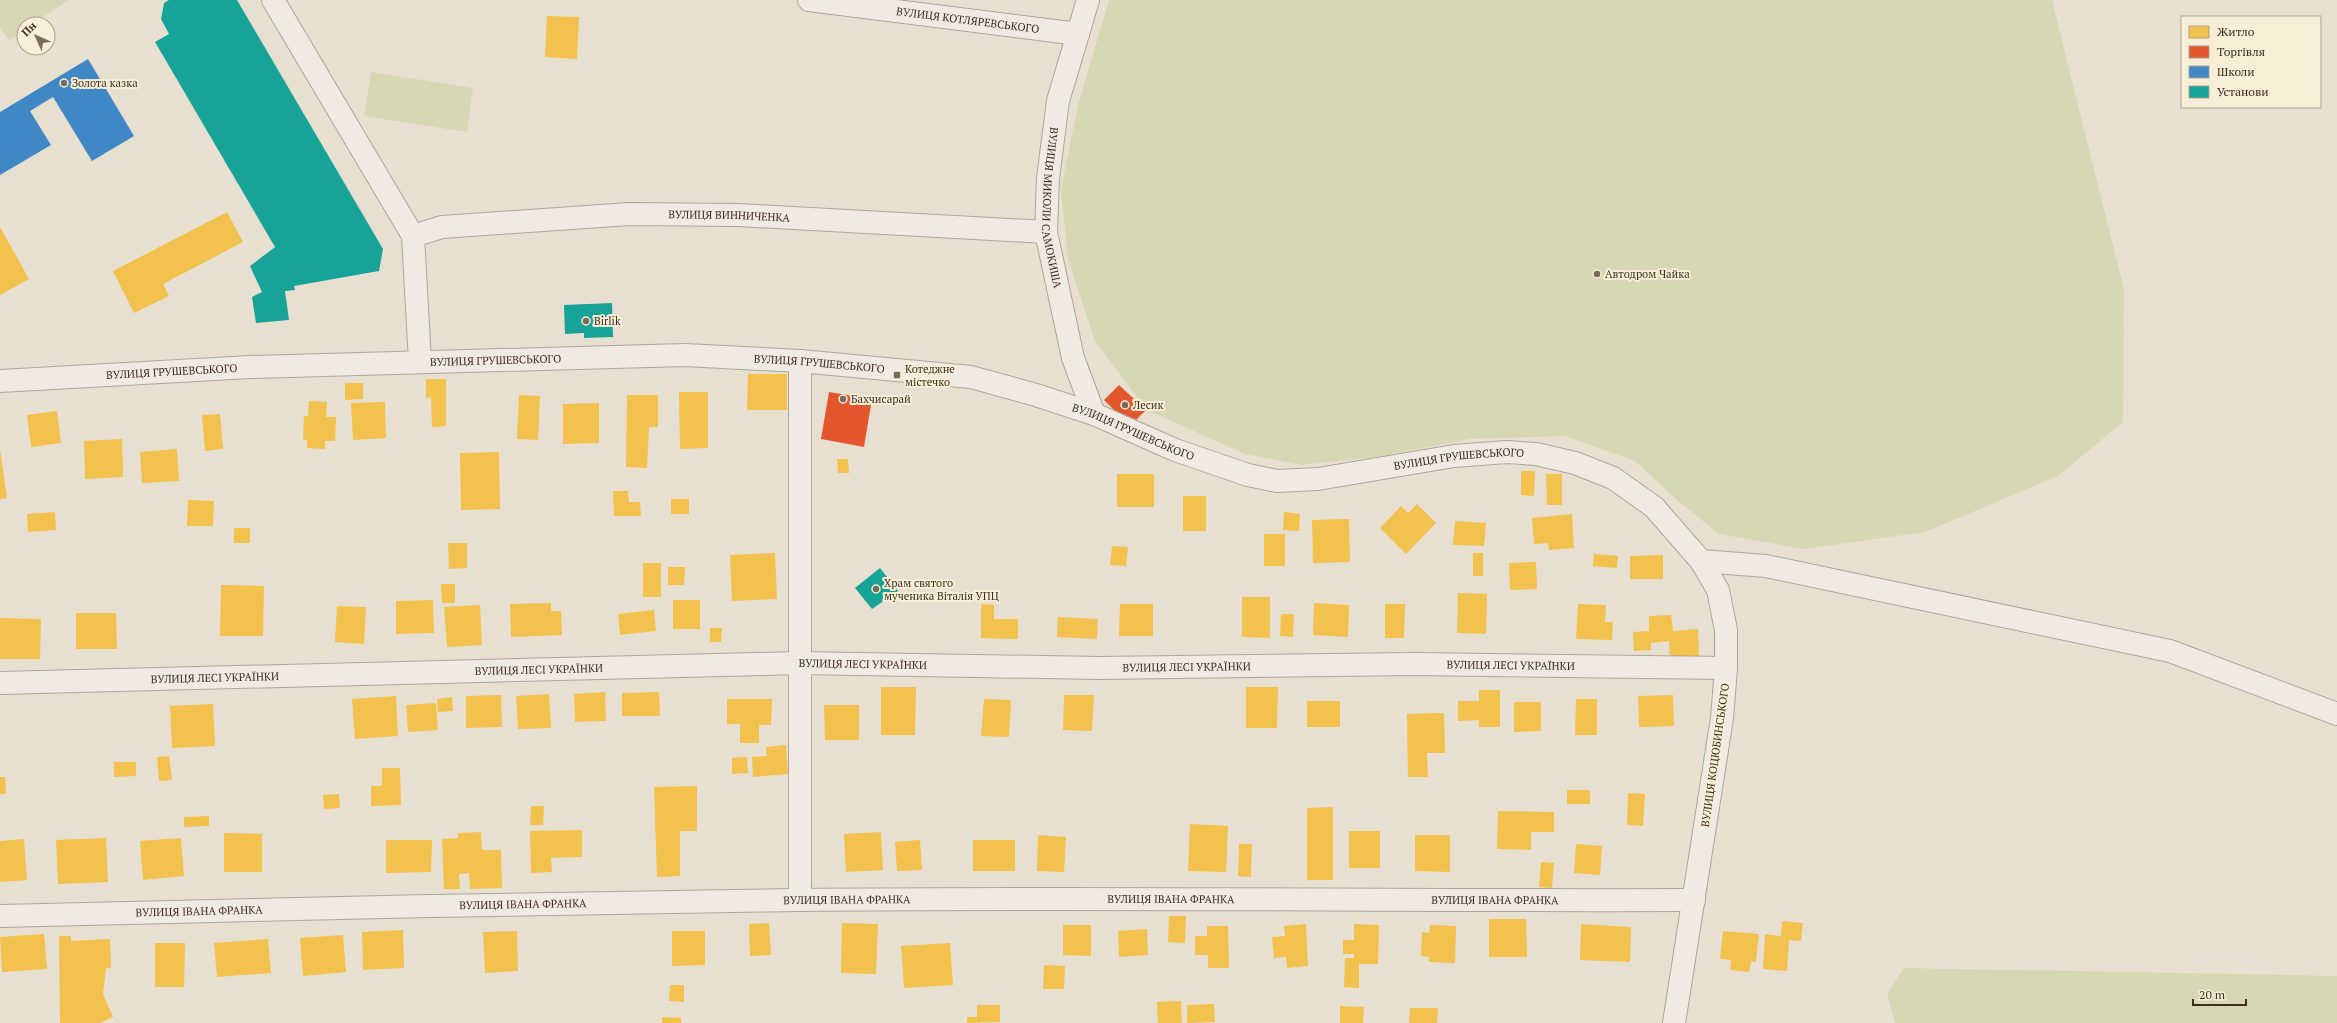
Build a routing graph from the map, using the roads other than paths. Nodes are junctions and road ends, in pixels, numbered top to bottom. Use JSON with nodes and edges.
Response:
{"nodes":[{"id":1,"x":273,"y":0,"type":"edge"},
{"id":2,"x":809,"y":0,"type":"edge"},
{"id":3,"x":1088,"y":0,"type":"edge"},
{"id":4,"x":1078,"y":34,"type":"junction"},
{"id":5,"x":1046,"y":232,"type":"junction"},
{"id":6,"x":413,"y":236,"type":"junction"},
{"id":7,"x":800,"y":361,"type":"junction"},
{"id":8,"x":420,"y":362,"type":"junction"},
{"id":9,"x":0,"y":381,"type":"edge"},
{"id":10,"x":1094,"y":414,"type":"junction"},
{"id":11,"x":1654,"y":507,"type":"joint"},
{"id":12,"x":1701,"y":561,"type":"junction"},
{"id":13,"x":799,"y":663,"type":"junction"},
{"id":14,"x":1726,"y":668,"type":"junction"},
{"id":15,"x":0,"y":683,"type":"edge"},
{"id":16,"x":2337,"y":714,"type":"edge"},
{"id":17,"x":800,"y":900,"type":"junction"},
{"id":18,"x":1694,"y":900,"type":"junction"},
{"id":19,"x":0,"y":916,"type":"edge"},
{"id":20,"x":1674,"y":1023,"type":"edge"}],
"edges":[{"from":1,"to":6,"type":"street"},
{"from":2,"to":4,"type":"street","name":"ВУЛИЦЯ КОТЛЯРЕВСЬКОГО"},
{"from":3,"to":4,"type":"street","name":"ВУЛИЦЯ МИКОЛИ САМОКИША"},
{"from":4,"to":5,"type":"street","name":"ВУЛИЦЯ МИКОЛИ САМОКИША"},
{"from":5,"to":6,"type":"street","name":"ВУЛИЦЯ ВИННИЧЕНКА"},
{"from":5,"to":10,"type":"street","name":"ВУЛИЦЯ МИКОЛИ САМОКИША"},
{"from":6,"to":8,"type":"street"},
{"from":7,"to":8,"type":"street","name":"ВУЛИЦЯ ГРУШЕВСЬКОГО"},
{"from":7,"to":10,"type":"street","name":"ВУЛИЦЯ ГРУШЕВСЬКОГО"},
{"from":7,"to":13,"type":"street"},
{"from":8,"to":9,"type":"street","name":"ВУЛИЦЯ ГРУШЕВСЬКОГО"},
{"from":10,"to":11,"type":"street","name":"ВУЛИЦЯ ГРУШЕВСЬКОГО"},
{"from":11,"to":12,"type":"street","name":"ВУЛИЦЯ КОЦЮБИНСЬКОГО"},
{"from":12,"to":14,"type":"street","name":"ВУЛИЦЯ КОЦЮБИНСЬКОГО"},
{"from":12,"to":16,"type":"street"},
{"from":13,"to":14,"type":"street","name":"ВУЛИЦЯ ЛЕСІ УКРАЇНКИ"},
{"from":13,"to":15,"type":"street","name":"ВУЛИЦЯ ЛЕСІ УКРАЇНКИ"},
{"from":13,"to":17,"type":"street"},
{"from":14,"to":18,"type":"street","name":"ВУЛИЦЯ КОЦЮБИНСЬКОГО"},
{"from":17,"to":18,"type":"street","name":"ВУЛИЦЯ ІВАНА ФРАНКА"},
{"from":17,"to":19,"type":"street","name":"ВУЛИЦЯ ІВАНА ФРАНКА"},
{"from":18,"to":20,"type":"street","name":"ВУЛИЦЯ КОЦЮБИНСЬКОГО"}]}
